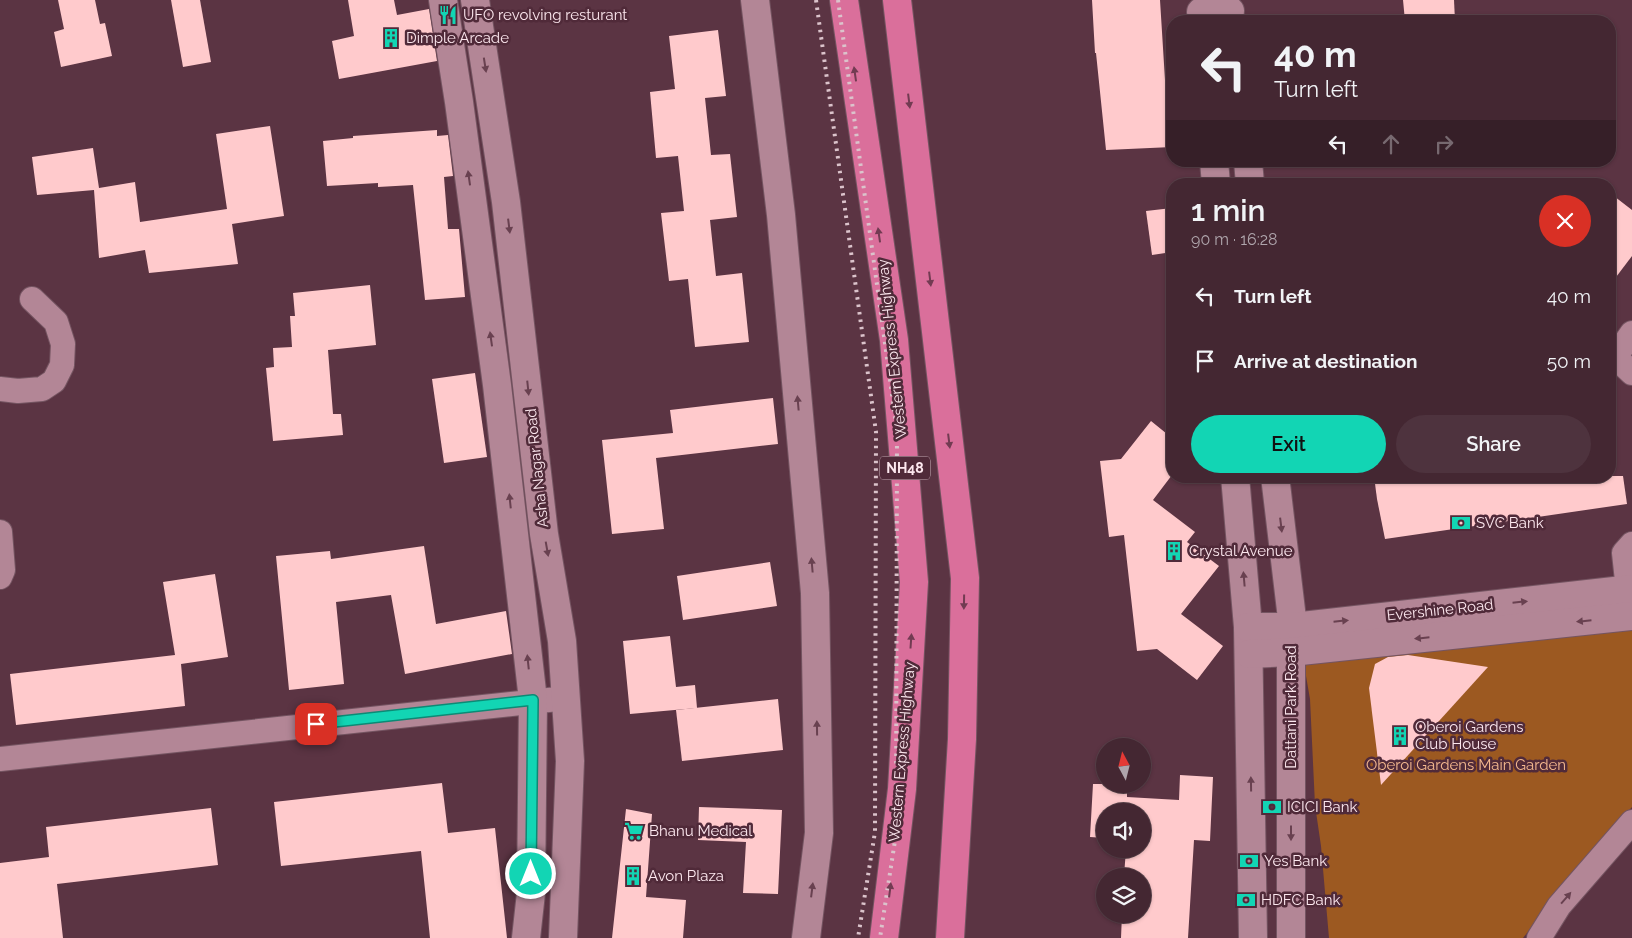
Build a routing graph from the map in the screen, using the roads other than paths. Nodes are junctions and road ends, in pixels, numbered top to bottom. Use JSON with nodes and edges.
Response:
{"nodes":[{"id":1,"x":443,"y":0,"type":"edge"},
{"id":2,"x":476,"y":0,"type":"edge"},
{"id":3,"x":755,"y":0,"type":"edge"},
{"id":4,"x":844,"y":0,"type":"edge"},
{"id":5,"x":897,"y":0,"type":"edge"},
{"id":6,"x":1201,"y":11,"type":"edge"},
{"id":7,"x":1230,"y":11,"type":"edge"},
{"id":8,"x":32,"y":299,"type":"dead end"},
{"id":9,"x":1632,"y":333,"type":"edge"},
{"id":10,"x":1616,"y":356,"type":"edge"},
{"id":11,"x":1616,"y":358,"type":"edge"},
{"id":12,"x":1632,"y":373,"type":"edge"},
{"id":13,"x":0,"y":390,"type":"edge"},
{"id":14,"x":1236,"y":483,"type":"edge"},
{"id":15,"x":1276,"y":483,"type":"edge"},
{"id":16,"x":0,"y":532,"type":"edge"},
{"id":17,"x":1632,"y":544,"type":"edge"},
{"id":18,"x":0,"y":576,"type":"edge"},
{"id":19,"x":1631,"y":598,"type":"edge"},
{"id":20,"x":1292,"y":639,"type":"junction"},
{"id":21,"x":1248,"y":640,"type":"junction"},
{"id":22,"x":567,"y":698,"type":"junction"},
{"id":23,"x":533,"y":700,"type":"junction"},
{"id":24,"x":0,"y":759,"type":"edge"},
{"id":25,"x":1632,"y":822,"type":"edge"},
{"id":26,"x":526,"y":938,"type":"edge"},
{"id":27,"x":564,"y":938,"type":"edge"},
{"id":28,"x":806,"y":938,"type":"edge"},
{"id":29,"x":884,"y":938,"type":"edge"},
{"id":30,"x":950,"y":938,"type":"edge"},
{"id":31,"x":1253,"y":938,"type":"edge"},
{"id":32,"x":1291,"y":938,"type":"edge"},
{"id":33,"x":1539,"y":938,"type":"edge"}],
"edges":[{"from":23,"to":1,"type":"street","name":"Asha Nagar Road","one_way":true},
{"from":2,"to":22,"type":"street","name":"Asha Nagar Road","one_way":true},
{"from":28,"to":3,"type":"street","one_way":true},
{"from":29,"to":4,"type":"highway","name":"Western Express Highway","number":"NH48","one_way":true},
{"from":5,"to":30,"type":"highway","number":"NH48","one_way":true},
{"from":6,"to":7,"type":"street"},
{"from":8,"to":13,"type":"street"},
{"from":9,"to":10,"type":"street"},
{"from":11,"to":12,"type":"street"},
{"from":21,"to":14,"type":"street","one_way":true},
{"from":15,"to":20,"type":"street","name":"Dattani Park Road","one_way":true},
{"from":16,"to":18,"type":"street"},
{"from":17,"to":19,"type":"street"},
{"from":19,"to":20,"type":"street","name":"Evershine Road"},
{"from":20,"to":21,"type":"street","name":"Evershine Road"},
{"from":20,"to":32,"type":"street","name":"Dattani Park Road","one_way":true},
{"from":31,"to":21,"type":"street","one_way":true},
{"from":22,"to":23,"type":"street"},
{"from":22,"to":27,"type":"street","name":"Asha Nagar Road"},
{"from":23,"to":24,"type":"street"},
{"from":23,"to":26,"type":"street","name":"Asha Nagar Road"},
{"from":33,"to":25,"type":"street","one_way":true}]}
